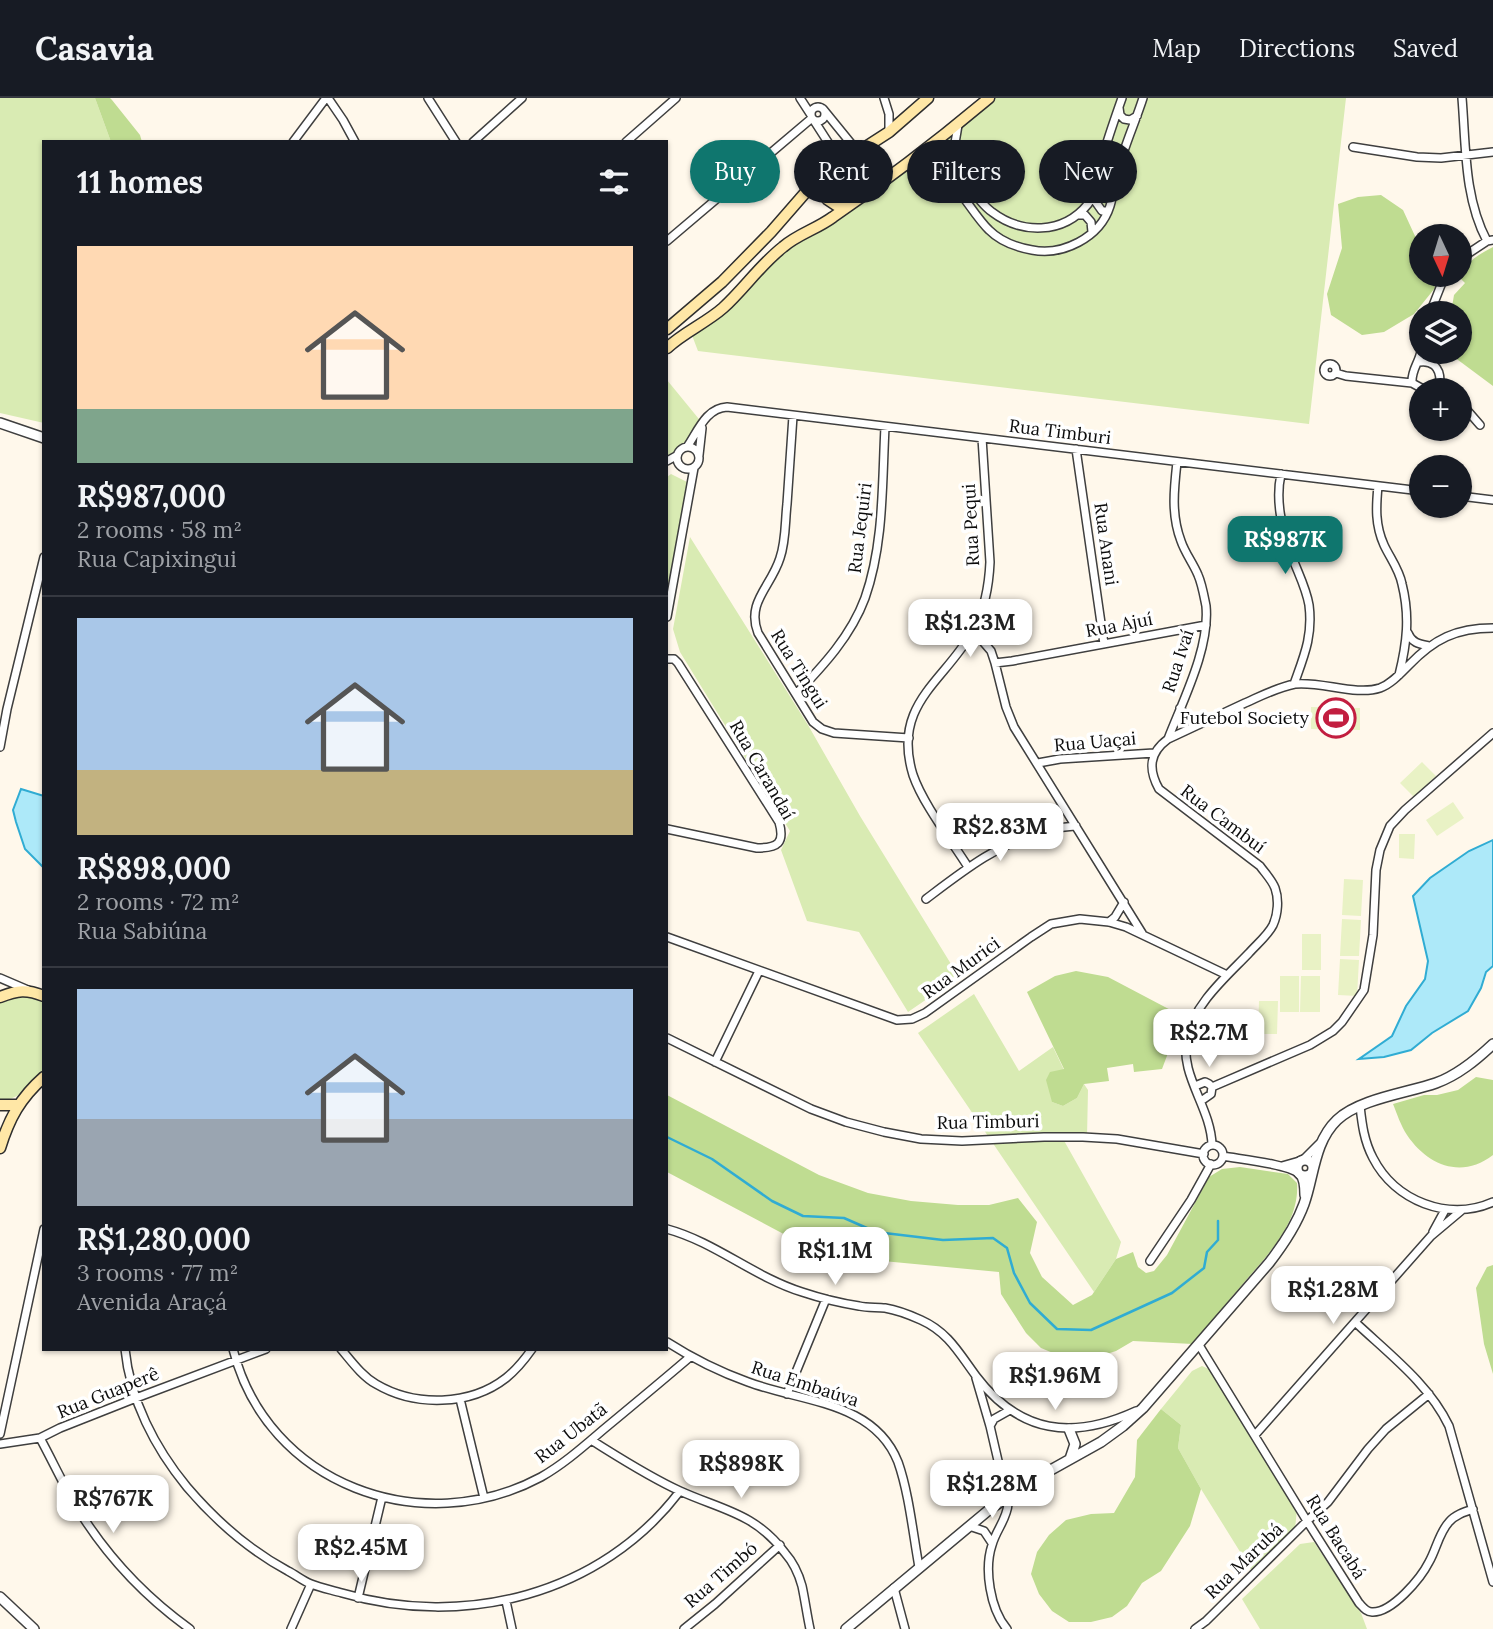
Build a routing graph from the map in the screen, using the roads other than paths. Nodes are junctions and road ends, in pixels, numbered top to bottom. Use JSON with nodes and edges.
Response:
{"nodes":[{"id":1,"x":327,"y":98,"type":"edge"},
{"id":2,"x":428,"y":98,"type":"edge"},
{"id":3,"x":522,"y":98,"type":"edge"},
{"id":4,"x":676,"y":98,"type":"edge"},
{"id":5,"x":800,"y":98,"type":"edge"},
{"id":6,"x":812,"y":98,"type":"edge"},
{"id":7,"x":884,"y":98,"type":"edge"},
{"id":8,"x":989,"y":98,"type":"edge"},
{"id":9,"x":1122,"y":98,"type":"edge"},
{"id":10,"x":1143,"y":98,"type":"edge"},
{"id":11,"x":1462,"y":98,"type":"edge"},
{"id":12,"x":924,"y":99,"type":"edge"},
{"id":13,"x":822,"y":108,"type":"junction"},
{"id":14,"x":1119,"y":108,"type":"junction"},
{"id":15,"x":1137,"y":116,"type":"junction"},
{"id":16,"x":812,"y":117,"type":"junction"},
{"id":17,"x":958,"y":124,"type":"junction"},
{"id":18,"x":889,"y":132,"type":"junction"},
{"id":19,"x":295,"y":140,"type":"edge"},
{"id":20,"x":354,"y":140,"type":"edge"},
{"id":21,"x":455,"y":140,"type":"edge"},
{"id":22,"x":475,"y":140,"type":"edge"},
{"id":23,"x":628,"y":140,"type":"edge"},
{"id":24,"x":827,"y":140,"type":"edge"},
{"id":25,"x":848,"y":140,"type":"edge"},
{"id":26,"x":877,"y":140,"type":"edge"},
{"id":27,"x":1108,"y":140,"type":"edge"},
{"id":28,"x":1353,"y":148,"type":"dead end"},
{"id":29,"x":1493,"y":152,"type":"edge"},
{"id":30,"x":1467,"y":155,"type":"junction"},
{"id":31,"x":903,"y":166,"type":"junction"},
{"id":32,"x":893,"y":173,"type":"edge"},
{"id":33,"x":796,"y":203,"type":"edge"},
{"id":34,"x":830,"y":203,"type":"edge"},
{"id":35,"x":853,"y":203,"type":"joint"},
{"id":36,"x":1089,"y":203,"type":"edge"},
{"id":37,"x":1096,"y":203,"type":"edge"},
{"id":38,"x":1108,"y":211,"type":"junction"},
{"id":39,"x":1075,"y":215,"type":"junction"},
{"id":40,"x":999,"y":216,"type":"junction"},
{"id":41,"x":1018,"y":226,"type":"junction"},
{"id":42,"x":988,"y":230,"type":"junction"},
{"id":43,"x":1092,"y":232,"type":"junction"},
{"id":44,"x":1008,"y":236,"type":"junction"},
{"id":45,"x":668,"y":240,"type":"edge"},
{"id":46,"x":1490,"y":241,"type":"edge"},
{"id":47,"x":1472,"y":252,"type":"edge"},
{"id":48,"x":668,"y":328,"type":"edge"},
{"id":49,"x":668,"y":347,"type":"edge"},
{"id":50,"x":1336,"y":373,"type":"dead end"},
{"id":51,"x":1409,"y":383,"type":"edge"},
{"id":52,"x":793,"y":416,"type":"junction"},
{"id":53,"x":1472,"y":416,"type":"edge"},
{"id":54,"x":0,"y":423,"type":"edge"},
{"id":55,"x":703,"y":424,"type":"junction"},
{"id":56,"x":1480,"y":425,"type":"dead end"},
{"id":57,"x":885,"y":427,"type":"junction"},
{"id":58,"x":42,"y":437,"type":"edge"},
{"id":59,"x":982,"y":438,"type":"junction"},
{"id":60,"x":687,"y":447,"type":"junction"},
{"id":61,"x":1076,"y":449,"type":"junction"},
{"id":62,"x":699,"y":456,"type":"junction"},
{"id":63,"x":677,"y":460,"type":"junction"},
{"id":64,"x":668,"y":461,"type":"edge"},
{"id":65,"x":1177,"y":462,"type":"junction"},
{"id":66,"x":668,"y":467,"type":"edge"},
{"id":67,"x":694,"y":468,"type":"junction"},
{"id":68,"x":1281,"y":474,"type":"junction"},
{"id":69,"x":1378,"y":486,"type":"junction"},
{"id":70,"x":1409,"y":490,"type":"edge"},
{"id":71,"x":1472,"y":497,"type":"edge"},
{"id":72,"x":1493,"y":500,"type":"edge"},
{"id":73,"x":42,"y":564,"type":"edge"},
{"id":74,"x":668,"y":611,"type":"edge"},
{"id":75,"x":1206,"y":625,"type":"junction"},
{"id":76,"x":1493,"y":628,"type":"edge"},
{"id":77,"x":973,"y":630,"type":"junction"},
{"id":78,"x":1408,"y":633,"type":"junction"},
{"id":79,"x":1104,"y":644,"type":"junction"},
{"id":80,"x":1429,"y":646,"type":"junction"},
{"id":81,"x":668,"y":659,"type":"edge"},
{"id":82,"x":995,"y":663,"type":"junction"},
{"id":83,"x":1399,"y":676,"type":"junction"},
{"id":84,"x":1294,"y":684,"type":"junction"},
{"id":85,"x":796,"y":694,"type":"junction"},
{"id":86,"x":3,"y":707,"type":"edge"},
{"id":87,"x":1180,"y":708,"type":"junction"},
{"id":88,"x":1198,"y":725,"type":"junction"},
{"id":89,"x":1493,"y":733,"type":"edge"},
{"id":90,"x":909,"y":738,"type":"junction"},
{"id":91,"x":1168,"y":739,"type":"junction"},
{"id":92,"x":0,"y":747,"type":"edge"},
{"id":93,"x":1154,"y":753,"type":"junction"},
{"id":94,"x":1038,"y":763,"type":"junction"},
{"id":95,"x":1076,"y":826,"type":"junction"},
{"id":96,"x":668,"y":829,"type":"edge"},
{"id":97,"x":968,"y":867,"type":"junction"},
{"id":98,"x":926,"y":899,"type":"dead end"},
{"id":99,"x":1124,"y":902,"type":"junction"},
{"id":100,"x":1109,"y":922,"type":"junction"},
{"id":101,"x":1143,"y":934,"type":"junction"},
{"id":102,"x":668,"y":937,"type":"edge"},
{"id":103,"x":759,"y":971,"type":"junction"},
{"id":104,"x":1227,"y":975,"type":"junction"},
{"id":105,"x":0,"y":978,"type":"edge"},
{"id":106,"x":30,"y":990,"type":"junction"},
{"id":107,"x":42,"y":995,"type":"edge"},
{"id":108,"x":0,"y":998,"type":"edge"},
{"id":109,"x":668,"y":1038,"type":"edge"},
{"id":110,"x":1493,"y":1044,"type":"edge"},
{"id":111,"x":715,"y":1062,"type":"junction"},
{"id":112,"x":42,"y":1079,"type":"edge"},
{"id":113,"x":1195,"y":1086,"type":"junction"},
{"id":114,"x":1212,"y":1087,"type":"junction"},
{"id":115,"x":1201,"y":1101,"type":"junction"},
{"id":116,"x":0,"y":1105,"type":"edge"},
{"id":117,"x":18,"y":1105,"type":"junction"},
{"id":118,"x":1360,"y":1106,"type":"junction"},
{"id":119,"x":1323,"y":1139,"type":"junction"},
{"id":120,"x":1212,"y":1145,"type":"junction"},
{"id":121,"x":0,"y":1148,"type":"edge"},
{"id":122,"x":1204,"y":1154,"type":"junction"},
{"id":123,"x":1223,"y":1156,"type":"junction"},
{"id":124,"x":1303,"y":1160,"type":"junction"},
{"id":125,"x":1211,"y":1164,"type":"junction"},
{"id":126,"x":1282,"y":1166,"type":"junction"},
{"id":127,"x":1313,"y":1171,"type":"junction"},
{"id":128,"x":1300,"y":1174,"type":"junction"},
{"id":129,"x":1305,"y":1202,"type":"junction"},
{"id":130,"x":1493,"y":1202,"type":"edge"},
{"id":131,"x":1445,"y":1210,"type":"junction"},
{"id":132,"x":1462,"y":1210,"type":"junction"},
{"id":133,"x":668,"y":1229,"type":"edge"},
{"id":134,"x":1432,"y":1236,"type":"junction"},
{"id":135,"x":42,"y":1238,"type":"edge"},
{"id":136,"x":1150,"y":1261,"type":"dead end"},
{"id":137,"x":826,"y":1299,"type":"junction"},
{"id":138,"x":1355,"y":1322,"type":"junction"},
{"id":139,"x":668,"y":1343,"type":"edge"},
{"id":140,"x":1199,"y":1345,"type":"junction"},
{"id":141,"x":125,"y":1351,"type":"edge"},
{"id":142,"x":234,"y":1351,"type":"edge"},
{"id":143,"x":261,"y":1351,"type":"edge"},
{"id":144,"x":343,"y":1351,"type":"edge"},
{"id":145,"x":530,"y":1351,"type":"edge"},
{"id":146,"x":690,"y":1357,"type":"junction"},
{"id":147,"x":236,"y":1360,"type":"junction"},
{"id":148,"x":975,"y":1374,"type":"junction"},
{"id":149,"x":788,"y":1394,"type":"junction"},
{"id":150,"x":1429,"y":1394,"type":"junction"},
{"id":151,"x":135,"y":1398,"type":"junction"},
{"id":152,"x":460,"y":1399,"type":"junction"},
{"id":153,"x":1143,"y":1408,"type":"junction"},
{"id":154,"x":1010,"y":1410,"type":"junction"},
{"id":155,"x":990,"y":1426,"type":"junction"},
{"id":156,"x":1069,"y":1429,"type":"junction"},
{"id":157,"x":0,"y":1434,"type":"edge"},
{"id":158,"x":1255,"y":1436,"type":"junction"},
{"id":159,"x":40,"y":1438,"type":"junction"},
{"id":160,"x":591,"y":1440,"type":"junction"},
{"id":161,"x":0,"y":1444,"type":"edge"},
{"id":162,"x":1070,"y":1459,"type":"junction"},
{"id":163,"x":680,"y":1491,"type":"junction"},
{"id":164,"x":382,"y":1497,"type":"junction"},
{"id":165,"x":1007,"y":1497,"type":"junction"},
{"id":166,"x":484,"y":1498,"type":"junction"},
{"id":167,"x":1473,"y":1509,"type":"junction"},
{"id":168,"x":1307,"y":1521,"type":"junction"},
{"id":169,"x":969,"y":1526,"type":"junction"},
{"id":170,"x":992,"y":1544,"type":"junction"},
{"id":171,"x":780,"y":1545,"type":"junction"},
{"id":172,"x":919,"y":1567,"type":"junction"},
{"id":173,"x":1493,"y":1581,"type":"edge"},
{"id":174,"x":310,"y":1584,"type":"junction"},
{"id":175,"x":894,"y":1588,"type":"junction"},
{"id":176,"x":0,"y":1597,"type":"edge"},
{"id":177,"x":358,"y":1598,"type":"junction"},
{"id":178,"x":506,"y":1601,"type":"junction"},
{"id":179,"x":1204,"y":1625,"type":"edge"},
{"id":180,"x":34,"y":1629,"type":"edge"},
{"id":181,"x":190,"y":1629,"type":"edge"},
{"id":182,"x":291,"y":1629,"type":"edge"},
{"id":183,"x":512,"y":1629,"type":"edge"},
{"id":184,"x":684,"y":1629,"type":"edge"},
{"id":185,"x":810,"y":1629,"type":"edge"},
{"id":186,"x":846,"y":1629,"type":"edge"},
{"id":187,"x":905,"y":1629,"type":"edge"},
{"id":188,"x":1007,"y":1629,"type":"edge"},
{"id":189,"x":1195,"y":1629,"type":"edge"}],
"edges":[{"from":1,"to":19,"type":"street"},
{"from":1,"to":20,"type":"street"},
{"from":2,"to":21,"type":"street"},
{"from":3,"to":22,"type":"street"},
{"from":4,"to":23,"type":"street"},
{"from":5,"to":16,"type":"street"},
{"from":6,"to":13,"type":"street"},
{"from":7,"to":18,"type":"street"},
{"from":8,"to":17,"type":"main road"},
{"from":9,"to":14,"type":"street"},
{"from":10,"to":15,"type":"street"},
{"from":11,"to":30,"type":"street"},
{"from":12,"to":18,"type":"main road"},
{"from":13,"to":16,"type":"street"},
{"from":13,"to":25,"type":"street"},
{"from":14,"to":15,"type":"street"},
{"from":14,"to":27,"type":"street"},
{"from":15,"to":38,"type":"street"},
{"from":16,"to":24,"type":"street"},
{"from":16,"to":45,"type":"street"},
{"from":17,"to":31,"type":"main road"},
{"from":17,"to":40,"type":"street"},
{"from":18,"to":26,"type":"main road"},
{"from":28,"to":30,"type":"street"},
{"from":29,"to":30,"type":"street"},
{"from":30,"to":46,"type":"street"},
{"from":31,"to":32,"type":"main road"},
{"from":31,"to":42,"type":"street"},
{"from":33,"to":48,"type":"main road"},
{"from":34,"to":35,"type":"main road"},
{"from":35,"to":49,"type":"main road"},
{"from":36,"to":39,"type":"street"},
{"from":37,"to":38,"type":"street"},
{"from":38,"to":43,"type":"street"},
{"from":39,"to":41,"type":"street"},
{"from":39,"to":43,"type":"street"},
{"from":40,"to":41,"type":"street"},
{"from":40,"to":42,"type":"street"},
{"from":41,"to":44,"type":"street"},
{"from":42,"to":44,"type":"street"},
{"from":43,"to":44,"type":"street"},
{"from":46,"to":47,"type":"street"},
{"from":50,"to":51,"type":"street"},
{"from":52,"to":55,"type":"street","name":"Rua Timburi"},
{"from":52,"to":57,"type":"street","name":"Rua Timburi"},
{"from":52,"to":85,"type":"street","name":"Rua Tingui"},
{"from":53,"to":56,"type":"street"},
{"from":54,"to":58,"type":"street"},
{"from":55,"to":60,"type":"street","name":"Rua Timburi"},
{"from":55,"to":62,"type":"street"},
{"from":57,"to":59,"type":"street","name":"Rua Timburi"},
{"from":57,"to":85,"type":"street","name":"Rua Jequiri"},
{"from":59,"to":61,"type":"street","name":"Rua Timburi"},
{"from":59,"to":77,"type":"street","name":"Rua Pequi"},
{"from":60,"to":62,"type":"street"},
{"from":60,"to":63,"type":"street"},
{"from":61,"to":65,"type":"street","name":"Rua Timburi"},
{"from":61,"to":79,"type":"street","name":"Rua Anani"},
{"from":62,"to":67,"type":"street"},
{"from":63,"to":64,"type":"street"},
{"from":63,"to":66,"type":"street"},
{"from":63,"to":67,"type":"street"},
{"from":65,"to":68,"type":"street","name":"Rua Timburi"},
{"from":65,"to":75,"type":"street","name":"Rua Ivaí"},
{"from":67,"to":74,"type":"street"},
{"from":68,"to":69,"type":"street","name":"Rua Timburi"},
{"from":68,"to":84,"type":"street"},
{"from":69,"to":70,"type":"street","name":"Rua Timburi"},
{"from":69,"to":78,"type":"street"},
{"from":71,"to":72,"type":"street"},
{"from":73,"to":86,"type":"street"},
{"from":75,"to":79,"type":"street","name":"Rua Ajuí"},
{"from":75,"to":87,"type":"street","name":"Rua Ivaí"},
{"from":76,"to":80,"type":"street"},
{"from":77,"to":82,"type":"street"},
{"from":77,"to":90,"type":"street","name":"Rua Pequi"},
{"from":78,"to":80,"type":"street"},
{"from":78,"to":83,"type":"street"},
{"from":79,"to":82,"type":"street","name":"Rua Ajuí"},
{"from":80,"to":83,"type":"street"},
{"from":81,"to":96,"type":"street","name":"Rua Carandaí"},
{"from":82,"to":94,"type":"street"},
{"from":83,"to":84,"type":"street"},
{"from":84,"to":88,"type":"street"},
{"from":85,"to":90,"type":"street","name":"Rua Tingui"},
{"from":86,"to":92,"type":"street"},
{"from":87,"to":88,"type":"street","name":"Rua Ivaí"},
{"from":87,"to":91,"type":"street","name":"Rua Ivaí"},
{"from":88,"to":91,"type":"street"},
{"from":89,"to":114,"type":"street"},
{"from":90,"to":97,"type":"street","name":"Rua Pequi"},
{"from":91,"to":93,"type":"street"},
{"from":93,"to":94,"type":"street","name":"Rua Uaçai"},
{"from":93,"to":104,"type":"street","name":"Rua Cambuí"},
{"from":94,"to":95,"type":"street"},
{"from":95,"to":97,"type":"street"},
{"from":95,"to":99,"type":"street"},
{"from":97,"to":98,"type":"street"},
{"from":99,"to":100,"type":"street"},
{"from":99,"to":101,"type":"street"},
{"from":100,"to":101,"type":"street","name":"Rua Murici"},
{"from":100,"to":103,"type":"street","name":"Rua Murici"},
{"from":101,"to":104,"type":"street","name":"Rua Murici"},
{"from":102,"to":103,"type":"street","name":"Rua Murici"},
{"from":103,"to":111,"type":"street"},
{"from":104,"to":113,"type":"street","name":"Rua Cambuí"},
{"from":105,"to":106,"type":"street"},
{"from":106,"to":107,"type":"main road"},
{"from":106,"to":108,"type":"main road"},
{"from":109,"to":111,"type":"street","name":"Rua Timburi"},
{"from":110,"to":118,"type":"street"},
{"from":111,"to":122,"type":"street","name":"Rua Timburi"},
{"from":112,"to":117,"type":"main road"},
{"from":113,"to":114,"type":"street"},
{"from":113,"to":115,"type":"street","name":"Rua Cambuí"},
{"from":114,"to":115,"type":"street"},
{"from":115,"to":120,"type":"street"},
{"from":116,"to":117,"type":"main road"},
{"from":117,"to":121,"type":"main road"},
{"from":118,"to":119,"type":"street"},
{"from":118,"to":131,"type":"street"},
{"from":119,"to":124,"type":"street"},
{"from":119,"to":127,"type":"street"},
{"from":120,"to":122,"type":"street"},
{"from":120,"to":123,"type":"street"},
{"from":122,"to":125,"type":"street"},
{"from":123,"to":125,"type":"street"},
{"from":123,"to":126,"type":"street"},
{"from":124,"to":126,"type":"street"},
{"from":124,"to":127,"type":"street"},
{"from":124,"to":128,"type":"street"},
{"from":125,"to":136,"type":"street"},
{"from":126,"to":128,"type":"street"},
{"from":127,"to":128,"type":"street"},
{"from":127,"to":129,"type":"street"},
{"from":128,"to":129,"type":"street"},
{"from":129,"to":140,"type":"street"},
{"from":130,"to":132,"type":"street"},
{"from":131,"to":132,"type":"street"},
{"from":131,"to":134,"type":"street"},
{"from":132,"to":134,"type":"street"},
{"from":133,"to":137,"type":"street"},
{"from":134,"to":138,"type":"street"},
{"from":135,"to":157,"type":"street"},
{"from":137,"to":148,"type":"street"},
{"from":137,"to":149,"type":"street"},
{"from":138,"to":150,"type":"street"},
{"from":138,"to":158,"type":"street"},
{"from":139,"to":146,"type":"street","name":"Rua Embaúva"},
{"from":140,"to":153,"type":"street"},
{"from":140,"to":158,"type":"street","name":"Rua Bacabá"},
{"from":141,"to":151,"type":"street"},
{"from":142,"to":147,"type":"street","name":"Rua Ubatã"},
{"from":143,"to":147,"type":"street","name":"Rua Guaperê"},
{"from":144,"to":152,"type":"street"},
{"from":145,"to":152,"type":"street"},
{"from":146,"to":149,"type":"street","name":"Rua Embaúva"},
{"from":146,"to":160,"type":"street","name":"Rua Ubatã"},
{"from":147,"to":151,"type":"street","name":"Rua Guaperê"},
{"from":147,"to":164,"type":"street","name":"Rua Ubatã"},
{"from":148,"to":154,"type":"street"},
{"from":148,"to":155,"type":"street"},
{"from":149,"to":172,"type":"street","name":"Rua Embaúva"},
{"from":150,"to":167,"type":"street"},
{"from":150,"to":168,"type":"street","name":"Rua Marubá"},
{"from":151,"to":159,"type":"street","name":"Rua Guaperê"},
{"from":151,"to":174,"type":"street"},
{"from":152,"to":166,"type":"street"},
{"from":153,"to":156,"type":"street"},
{"from":153,"to":162,"type":"street"},
{"from":154,"to":155,"type":"street"},
{"from":154,"to":156,"type":"street"},
{"from":155,"to":165,"type":"street"},
{"from":156,"to":162,"type":"street"},
{"from":158,"to":168,"type":"street","name":"Rua Bacabá"},
{"from":159,"to":161,"type":"street","name":"Rua Guaperê"},
{"from":159,"to":181,"type":"street"},
{"from":160,"to":163,"type":"street"},
{"from":160,"to":166,"type":"street","name":"Rua Ubatã"},
{"from":162,"to":165,"type":"street"},
{"from":163,"to":171,"type":"street"},
{"from":163,"to":178,"type":"street"},
{"from":164,"to":166,"type":"street","name":"Rua Ubatã"},
{"from":164,"to":177,"type":"street"},
{"from":165,"to":169,"type":"street"},
{"from":165,"to":170,"type":"street"},
{"from":167,"to":168,"type":"street","name":"Rua Bacabá"},
{"from":167,"to":173,"type":"street"},
{"from":168,"to":179,"type":"street","name":"Rua Marubá"},
{"from":169,"to":170,"type":"street"},
{"from":169,"to":172,"type":"street"},
{"from":170,"to":188,"type":"street"},
{"from":171,"to":184,"type":"street","name":"Rua Timbó"},
{"from":171,"to":185,"type":"street"},
{"from":172,"to":175,"type":"street"},
{"from":174,"to":177,"type":"street"},
{"from":174,"to":182,"type":"street"},
{"from":175,"to":186,"type":"street"},
{"from":175,"to":187,"type":"street"},
{"from":176,"to":180,"type":"street"},
{"from":177,"to":178,"type":"street"},
{"from":178,"to":183,"type":"street"},
{"from":179,"to":189,"type":"street","name":"Rua Marubá"}]}
